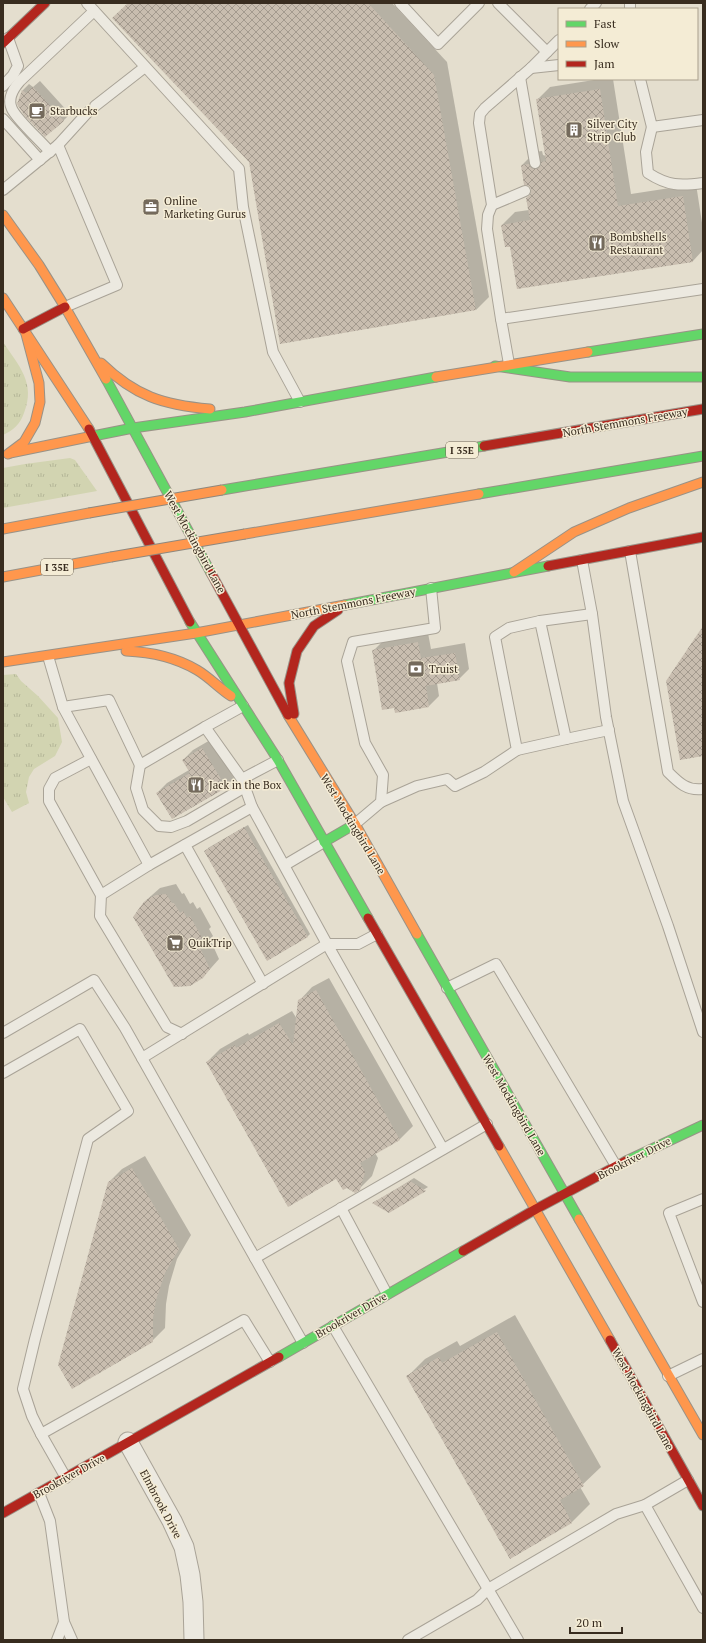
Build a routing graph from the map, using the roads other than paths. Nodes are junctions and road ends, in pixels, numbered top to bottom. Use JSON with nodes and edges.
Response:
{"nodes":[{"id":1,"x":45,"y":3,"type":"edge"},
{"id":2,"x":87,"y":3,"type":"edge"},
{"id":3,"x":400,"y":3,"type":"edge"},
{"id":4,"x":480,"y":3,"type":"edge"},
{"id":5,"x":498,"y":3,"type":"edge"},
{"id":6,"x":94,"y":11,"type":"junction"},
{"id":7,"x":5,"y":41,"type":"edge"},
{"id":8,"x":558,"y":41,"type":"edge"},
{"id":9,"x":547,"y":52,"type":"junction"},
{"id":10,"x":558,"y":65,"type":"edge"},
{"id":11,"x":146,"y":68,"type":"junction"},
{"id":12,"x":531,"y":68,"type":"junction"},
{"id":13,"x":520,"y":77,"type":"junction"},
{"id":14,"x":640,"y":80,"type":"edge"},
{"id":15,"x":3,"y":86,"type":"edge"},
{"id":16,"x":3,"y":119,"type":"edge"},
{"id":17,"x":703,"y":120,"type":"edge"},
{"id":18,"x":652,"y":127,"type":"junction"},
{"id":19,"x":54,"y":148,"type":"junction"},
{"id":20,"x":40,"y":160,"type":"junction"},
{"id":21,"x":535,"y":163,"type":"dead end"},
{"id":22,"x":703,"y":183,"type":"edge"},
{"id":23,"x":3,"y":190,"type":"edge"},
{"id":24,"x":525,"y":191,"type":"dead end"},
{"id":25,"x":492,"y":204,"type":"junction"},
{"id":26,"x":3,"y":215,"type":"edge"},
{"id":27,"x":703,"y":289,"type":"edge"},
{"id":28,"x":3,"y":298,"type":"edge"},
{"id":29,"x":65,"y":307,"type":"junction"},
{"id":30,"x":500,"y":319,"type":"junction"},
{"id":31,"x":24,"y":332,"type":"junction"},
{"id":32,"x":703,"y":334,"type":"edge"},
{"id":33,"x":86,"y":347,"type":"junction"},
{"id":34,"x":509,"y":364,"type":"junction"},
{"id":35,"x":495,"y":366,"type":"junction"},
{"id":36,"x":703,"y":377,"type":"edge"},
{"id":37,"x":300,"y":402,"type":"junction"},
{"id":38,"x":703,"y":409,"type":"edge"},
{"id":39,"x":245,"y":412,"type":"junction"},
{"id":40,"x":133,"y":428,"type":"junction"},
{"id":41,"x":93,"y":436,"type":"junction"},
{"id":42,"x":5,"y":454,"type":"edge"},
{"id":43,"x":703,"y":456,"type":"edge"},
{"id":44,"x":703,"y":482,"type":"edge"},
{"id":45,"x":3,"y":529,"type":"edge"},
{"id":46,"x":703,"y":537,"type":"edge"},
{"id":47,"x":630,"y":551,"type":"junction"},
{"id":48,"x":582,"y":560,"type":"junction"},
{"id":49,"x":514,"y":572,"type":"junction"},
{"id":50,"x":3,"y":577,"type":"edge"},
{"id":51,"x":431,"y":588,"type":"junction"},
{"id":52,"x":346,"y":604,"type":"junction"},
{"id":53,"x":592,"y":614,"type":"junction"},
{"id":54,"x":540,"y":621,"type":"junction"},
{"id":55,"x":240,"y":625,"type":"junction"},
{"id":56,"x":196,"y":633,"type":"junction"},
{"id":57,"x":81,"y":650,"type":"junction"},
{"id":58,"x":48,"y":656,"type":"junction"},
{"id":59,"x":3,"y":662,"type":"edge"},
{"id":60,"x":242,"y":704,"type":"junction"},
{"id":61,"x":63,"y":707,"type":"junction"},
{"id":62,"x":205,"y":727,"type":"junction"},
{"id":63,"x":609,"y":730,"type":"junction"},
{"id":64,"x":296,"y":731,"type":"junction"},
{"id":65,"x":566,"y":740,"type":"junction"},
{"id":66,"x":517,"y":750,"type":"junction"},
{"id":67,"x":92,"y":759,"type":"junction"},
{"id":68,"x":278,"y":760,"type":"junction"},
{"id":69,"x":140,"y":765,"type":"junction"},
{"id":70,"x":244,"y":783,"type":"junction"},
{"id":71,"x":703,"y":789,"type":"edge"},
{"id":72,"x":381,"y":802,"type":"junction"},
{"id":73,"x":252,"y":807,"type":"junction"},
{"id":74,"x":355,"y":824,"type":"junction"},
{"id":75,"x":324,"y":842,"type":"junction"},
{"id":76,"x":185,"y":845,"type":"junction"},
{"id":77,"x":150,"y":865,"type":"junction"},
{"id":78,"x":285,"y":865,"type":"junction"},
{"id":79,"x":102,"y":895,"type":"junction"},
{"id":80,"x":377,"y":934,"type":"junction"},
{"id":81,"x":327,"y":944,"type":"junction"},
{"id":82,"x":263,"y":984,"type":"junction"},
{"id":83,"x":448,"y":988,"type":"junction"},
{"id":84,"x":703,"y":1032,"type":"edge"},
{"id":85,"x":3,"y":1033,"type":"edge"},
{"id":86,"x":182,"y":1034,"type":"junction"},
{"id":87,"x":142,"y":1058,"type":"junction"},
{"id":88,"x":3,"y":1073,"type":"edge"},
{"id":89,"x":487,"y":1124,"type":"junction"},
{"id":90,"x":703,"y":1125,"type":"edge"},
{"id":91,"x":443,"y":1150,"type":"junction"},
{"id":92,"x":616,"y":1166,"type":"junction"},
{"id":93,"x":564,"y":1194,"type":"junction"},
{"id":94,"x":703,"y":1199,"type":"edge"},
{"id":95,"x":341,"y":1208,"type":"junction"},
{"id":96,"x":536,"y":1209,"type":"junction"},
{"id":97,"x":254,"y":1258,"type":"junction"},
{"id":98,"x":387,"y":1294,"type":"junction"},
{"id":99,"x":703,"y":1302,"type":"edge"},
{"id":100,"x":333,"y":1326,"type":"junction"},
{"id":101,"x":303,"y":1343,"type":"junction"},
{"id":102,"x":703,"y":1359,"type":"edge"},
{"id":103,"x":270,"y":1362,"type":"junction"},
{"id":104,"x":668,"y":1376,"type":"junction"},
{"id":105,"x":41,"y":1434,"type":"junction"},
{"id":106,"x":703,"y":1435,"type":"edge"},
{"id":107,"x":128,"y":1442,"type":"junction"},
{"id":108,"x":66,"y":1478,"type":"junction"},
{"id":109,"x":688,"y":1480,"type":"junction"},
{"id":110,"x":39,"y":1493,"type":"junction"},
{"id":111,"x":645,"y":1505,"type":"junction"},
{"id":112,"x":703,"y":1506,"type":"edge"},
{"id":113,"x":3,"y":1513,"type":"edge"},
{"id":114,"x":488,"y":1589,"type":"junction"},
{"id":115,"x":703,"y":1608,"type":"edge"},
{"id":116,"x":64,"y":1622,"type":"junction"},
{"id":117,"x":57,"y":1640,"type":"edge"},
{"id":118,"x":72,"y":1640,"type":"edge"},
{"id":119,"x":194,"y":1640,"type":"edge"},
{"id":120,"x":408,"y":1640,"type":"edge"},
{"id":121,"x":518,"y":1640,"type":"edge"}],
"edges":[{"from":1,"to":7,"type":"main road"},
{"from":2,"to":6,"type":"lane"},
{"from":3,"to":4,"type":"lane"},
{"from":5,"to":9,"type":"lane"},
{"from":6,"to":11,"type":"lane"},
{"from":6,"to":19,"type":"lane"},
{"from":7,"to":15,"type":"lane"},
{"from":8,"to":9,"type":"lane"},
{"from":9,"to":12,"type":"lane"},
{"from":10,"to":12,"type":"lane"},
{"from":11,"to":19,"type":"lane"},
{"from":11,"to":37,"type":"lane"},
{"from":12,"to":13,"type":"lane"},
{"from":13,"to":21,"type":"lane"},
{"from":13,"to":25,"type":"lane"},
{"from":14,"to":18,"type":"lane"},
{"from":16,"to":20,"type":"lane"},
{"from":17,"to":18,"type":"lane"},
{"from":18,"to":22,"type":"lane"},
{"from":19,"to":20,"type":"lane"},
{"from":19,"to":29,"type":"lane"},
{"from":20,"to":23,"type":"lane"},
{"from":24,"to":25,"type":"lane"},
{"from":25,"to":30,"type":"lane"},
{"from":26,"to":29,"type":"main road","name":"West Mockingbird Lane"},
{"from":27,"to":30,"type":"lane"},
{"from":28,"to":31,"type":"main road","name":"West Mockingbird Lane"},
{"from":29,"to":31,"type":"main road"},
{"from":29,"to":33,"type":"main road","name":"West Mockingbird Lane"},
{"from":30,"to":34,"type":"lane"},
{"from":31,"to":41,"type":"main road","name":"West Mockingbird Lane"},
{"from":31,"to":42,"type":"main road"},
{"from":32,"to":34,"type":"main road"},
{"from":33,"to":39,"type":"main road"},
{"from":33,"to":40,"type":"main road","name":"West Mockingbird Lane"},
{"from":34,"to":35,"type":"main road"},
{"from":35,"to":36,"type":"main road"},
{"from":35,"to":37,"type":"main road"},
{"from":37,"to":39,"type":"main road"},
{"from":38,"to":45,"type":"main road","name":"North Stemmons Freeway","number":"I 35E","bridge":true},
{"from":39,"to":40,"type":"main road"},
{"from":40,"to":41,"type":"main road"},
{"from":40,"to":55,"type":"main road","name":"West Mockingbird Lane"},
{"from":41,"to":42,"type":"main road"},
{"from":41,"to":56,"type":"main road","name":"West Mockingbird Lane"},
{"from":43,"to":50,"type":"main road","number":"I 35E","bridge":true},
{"from":44,"to":49,"type":"main road"},
{"from":46,"to":47,"type":"main road","name":"North Stemmons Freeway"},
{"from":47,"to":48,"type":"main road","name":"North Stemmons Freeway"},
{"from":47,"to":71,"type":"lane"},
{"from":48,"to":49,"type":"main road","name":"North Stemmons Freeway"},
{"from":48,"to":53,"type":"lane"},
{"from":49,"to":51,"type":"main road","name":"North Stemmons Freeway"},
{"from":51,"to":52,"type":"main road","name":"North Stemmons Freeway"},
{"from":51,"to":72,"type":"lane"},
{"from":52,"to":55,"type":"main road","name":"North Stemmons Freeway"},
{"from":52,"to":64,"type":"main road"},
{"from":53,"to":54,"type":"lane"},
{"from":53,"to":63,"type":"lane"},
{"from":54,"to":65,"type":"lane"},
{"from":54,"to":66,"type":"lane"},
{"from":55,"to":56,"type":"main road","name":"North Stemmons Freeway"},
{"from":55,"to":64,"type":"main road","name":"West Mockingbird Lane"},
{"from":56,"to":57,"type":"main road","name":"North Stemmons Freeway"},
{"from":56,"to":60,"type":"main road","name":"West Mockingbird Lane"},
{"from":57,"to":58,"type":"main road","name":"North Stemmons Freeway"},
{"from":57,"to":60,"type":"main road"},
{"from":58,"to":59,"type":"main road","name":"North Stemmons Freeway"},
{"from":58,"to":61,"type":"lane"},
{"from":60,"to":62,"type":"lane"},
{"from":60,"to":68,"type":"main road","name":"West Mockingbird Lane"},
{"from":61,"to":67,"type":"lane"},
{"from":61,"to":69,"type":"lane"},
{"from":62,"to":69,"type":"lane"},
{"from":62,"to":70,"type":"lane"},
{"from":63,"to":65,"type":"lane"},
{"from":63,"to":84,"type":"lane"},
{"from":64,"to":74,"type":"main road","name":"West Mockingbird Lane"},
{"from":65,"to":66,"type":"lane"},
{"from":66,"to":72,"type":"lane"},
{"from":67,"to":77,"type":"lane"},
{"from":67,"to":79,"type":"lane"},
{"from":68,"to":70,"type":"lane"},
{"from":68,"to":75,"type":"main road","name":"West Mockingbird Lane"},
{"from":69,"to":70,"type":"lane"},
{"from":70,"to":73,"type":"lane"},
{"from":72,"to":74,"type":"lane"},
{"from":73,"to":76,"type":"lane"},
{"from":73,"to":78,"type":"lane"},
{"from":74,"to":75,"type":"main road"},
{"from":74,"to":83,"type":"main road","name":"West Mockingbird Lane"},
{"from":75,"to":78,"type":"lane"},
{"from":75,"to":80,"type":"main road","name":"West Mockingbird Lane"},
{"from":76,"to":77,"type":"lane"},
{"from":76,"to":82,"type":"lane"},
{"from":77,"to":79,"type":"lane"},
{"from":78,"to":81,"type":"lane"},
{"from":79,"to":86,"type":"lane"},
{"from":80,"to":81,"type":"lane"},
{"from":80,"to":89,"type":"main road","name":"West Mockingbird Lane"},
{"from":81,"to":82,"type":"lane"},
{"from":81,"to":91,"type":"lane"},
{"from":82,"to":86,"type":"lane"},
{"from":83,"to":92,"type":"lane"},
{"from":83,"to":93,"type":"main road","name":"West Mockingbird Lane"},
{"from":85,"to":87,"type":"lane"},
{"from":86,"to":87,"type":"lane"},
{"from":87,"to":97,"type":"lane"},
{"from":88,"to":105,"type":"lane"},
{"from":89,"to":91,"type":"lane"},
{"from":89,"to":96,"type":"main road","name":"West Mockingbird Lane"},
{"from":90,"to":92,"type":"main road","name":"Brookriver Drive"},
{"from":91,"to":95,"type":"lane"},
{"from":92,"to":93,"type":"main road","name":"Brookriver Drive"},
{"from":93,"to":96,"type":"main road","name":"Brookriver Drive"},
{"from":93,"to":104,"type":"main road","name":"West Mockingbird Lane"},
{"from":94,"to":99,"type":"lane"},
{"from":95,"to":97,"type":"lane"},
{"from":95,"to":98,"type":"lane"},
{"from":96,"to":98,"type":"main road","name":"Brookriver Drive"},
{"from":96,"to":109,"type":"main road","name":"West Mockingbird Lane"},
{"from":97,"to":101,"type":"lane"},
{"from":98,"to":100,"type":"main road","name":"Brookriver Drive"},
{"from":100,"to":101,"type":"main road","name":"Brookriver Drive"},
{"from":100,"to":114,"type":"lane"},
{"from":101,"to":103,"type":"main road","name":"Brookriver Drive"},
{"from":102,"to":104,"type":"lane"},
{"from":103,"to":105,"type":"lane"},
{"from":103,"to":107,"type":"main road","name":"Brookriver Drive"},
{"from":104,"to":106,"type":"main road","name":"West Mockingbird Lane"},
{"from":105,"to":108,"type":"lane"},
{"from":107,"to":108,"type":"main road","name":"Brookriver Drive"},
{"from":107,"to":119,"type":"street","name":"Elmbrook Drive"},
{"from":108,"to":110,"type":"main road","name":"Brookriver Drive"},
{"from":109,"to":111,"type":"lane"},
{"from":109,"to":112,"type":"main road","name":"West Mockingbird Lane"},
{"from":110,"to":113,"type":"main road","name":"Brookriver Drive"},
{"from":110,"to":116,"type":"lane"},
{"from":111,"to":114,"type":"lane"},
{"from":111,"to":115,"type":"lane"},
{"from":114,"to":120,"type":"lane"},
{"from":114,"to":121,"type":"lane"},
{"from":116,"to":117,"type":"lane"},
{"from":116,"to":118,"type":"lane"}]}
